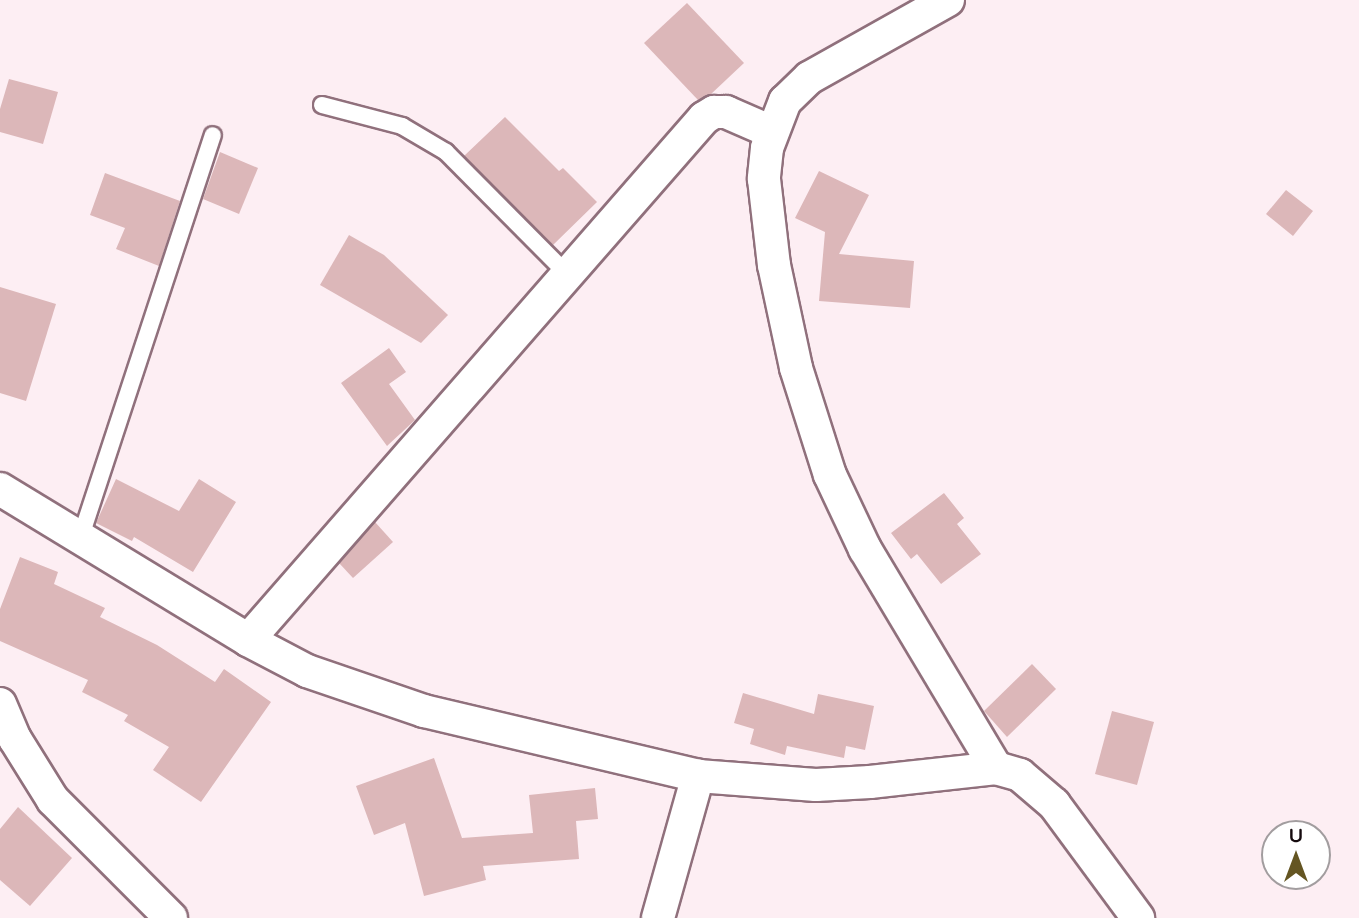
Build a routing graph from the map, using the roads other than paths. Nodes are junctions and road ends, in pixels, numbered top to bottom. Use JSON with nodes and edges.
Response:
{"nodes":[{"id":1,"x":948,"y":0,"type":"edge"},
{"id":2,"x":322,"y":105,"type":"dead end"},
{"id":3,"x":772,"y":132,"type":"junction"},
{"id":4,"x":214,"y":135,"type":"dead end"},
{"id":5,"x":566,"y":274,"type":"junction"},
{"id":6,"x":0,"y":489,"type":"edge"},
{"id":7,"x":80,"y":539,"type":"junction"},
{"id":8,"x":248,"y":640,"type":"junction"},
{"id":9,"x":0,"y":704,"type":"edge"},
{"id":10,"x":996,"y":768,"type":"junction"},
{"id":11,"x":698,"y":776,"type":"junction"},
{"id":12,"x":171,"y":918,"type":"edge"},
{"id":13,"x":658,"y":918,"type":"edge"},
{"id":14,"x":1138,"y":918,"type":"edge"}],
"edges":[{"from":1,"to":3,"type":"street"},
{"from":2,"to":5,"type":"lane"},
{"from":3,"to":5,"type":"street"},
{"from":3,"to":10,"type":"street"},
{"from":4,"to":7,"type":"lane"},
{"from":5,"to":8,"type":"street"},
{"from":6,"to":7,"type":"street"},
{"from":7,"to":8,"type":"street"},
{"from":8,"to":11,"type":"street"},
{"from":9,"to":12,"type":"street"},
{"from":10,"to":11,"type":"street"},
{"from":10,"to":14,"type":"street"},
{"from":11,"to":13,"type":"street"}]}
